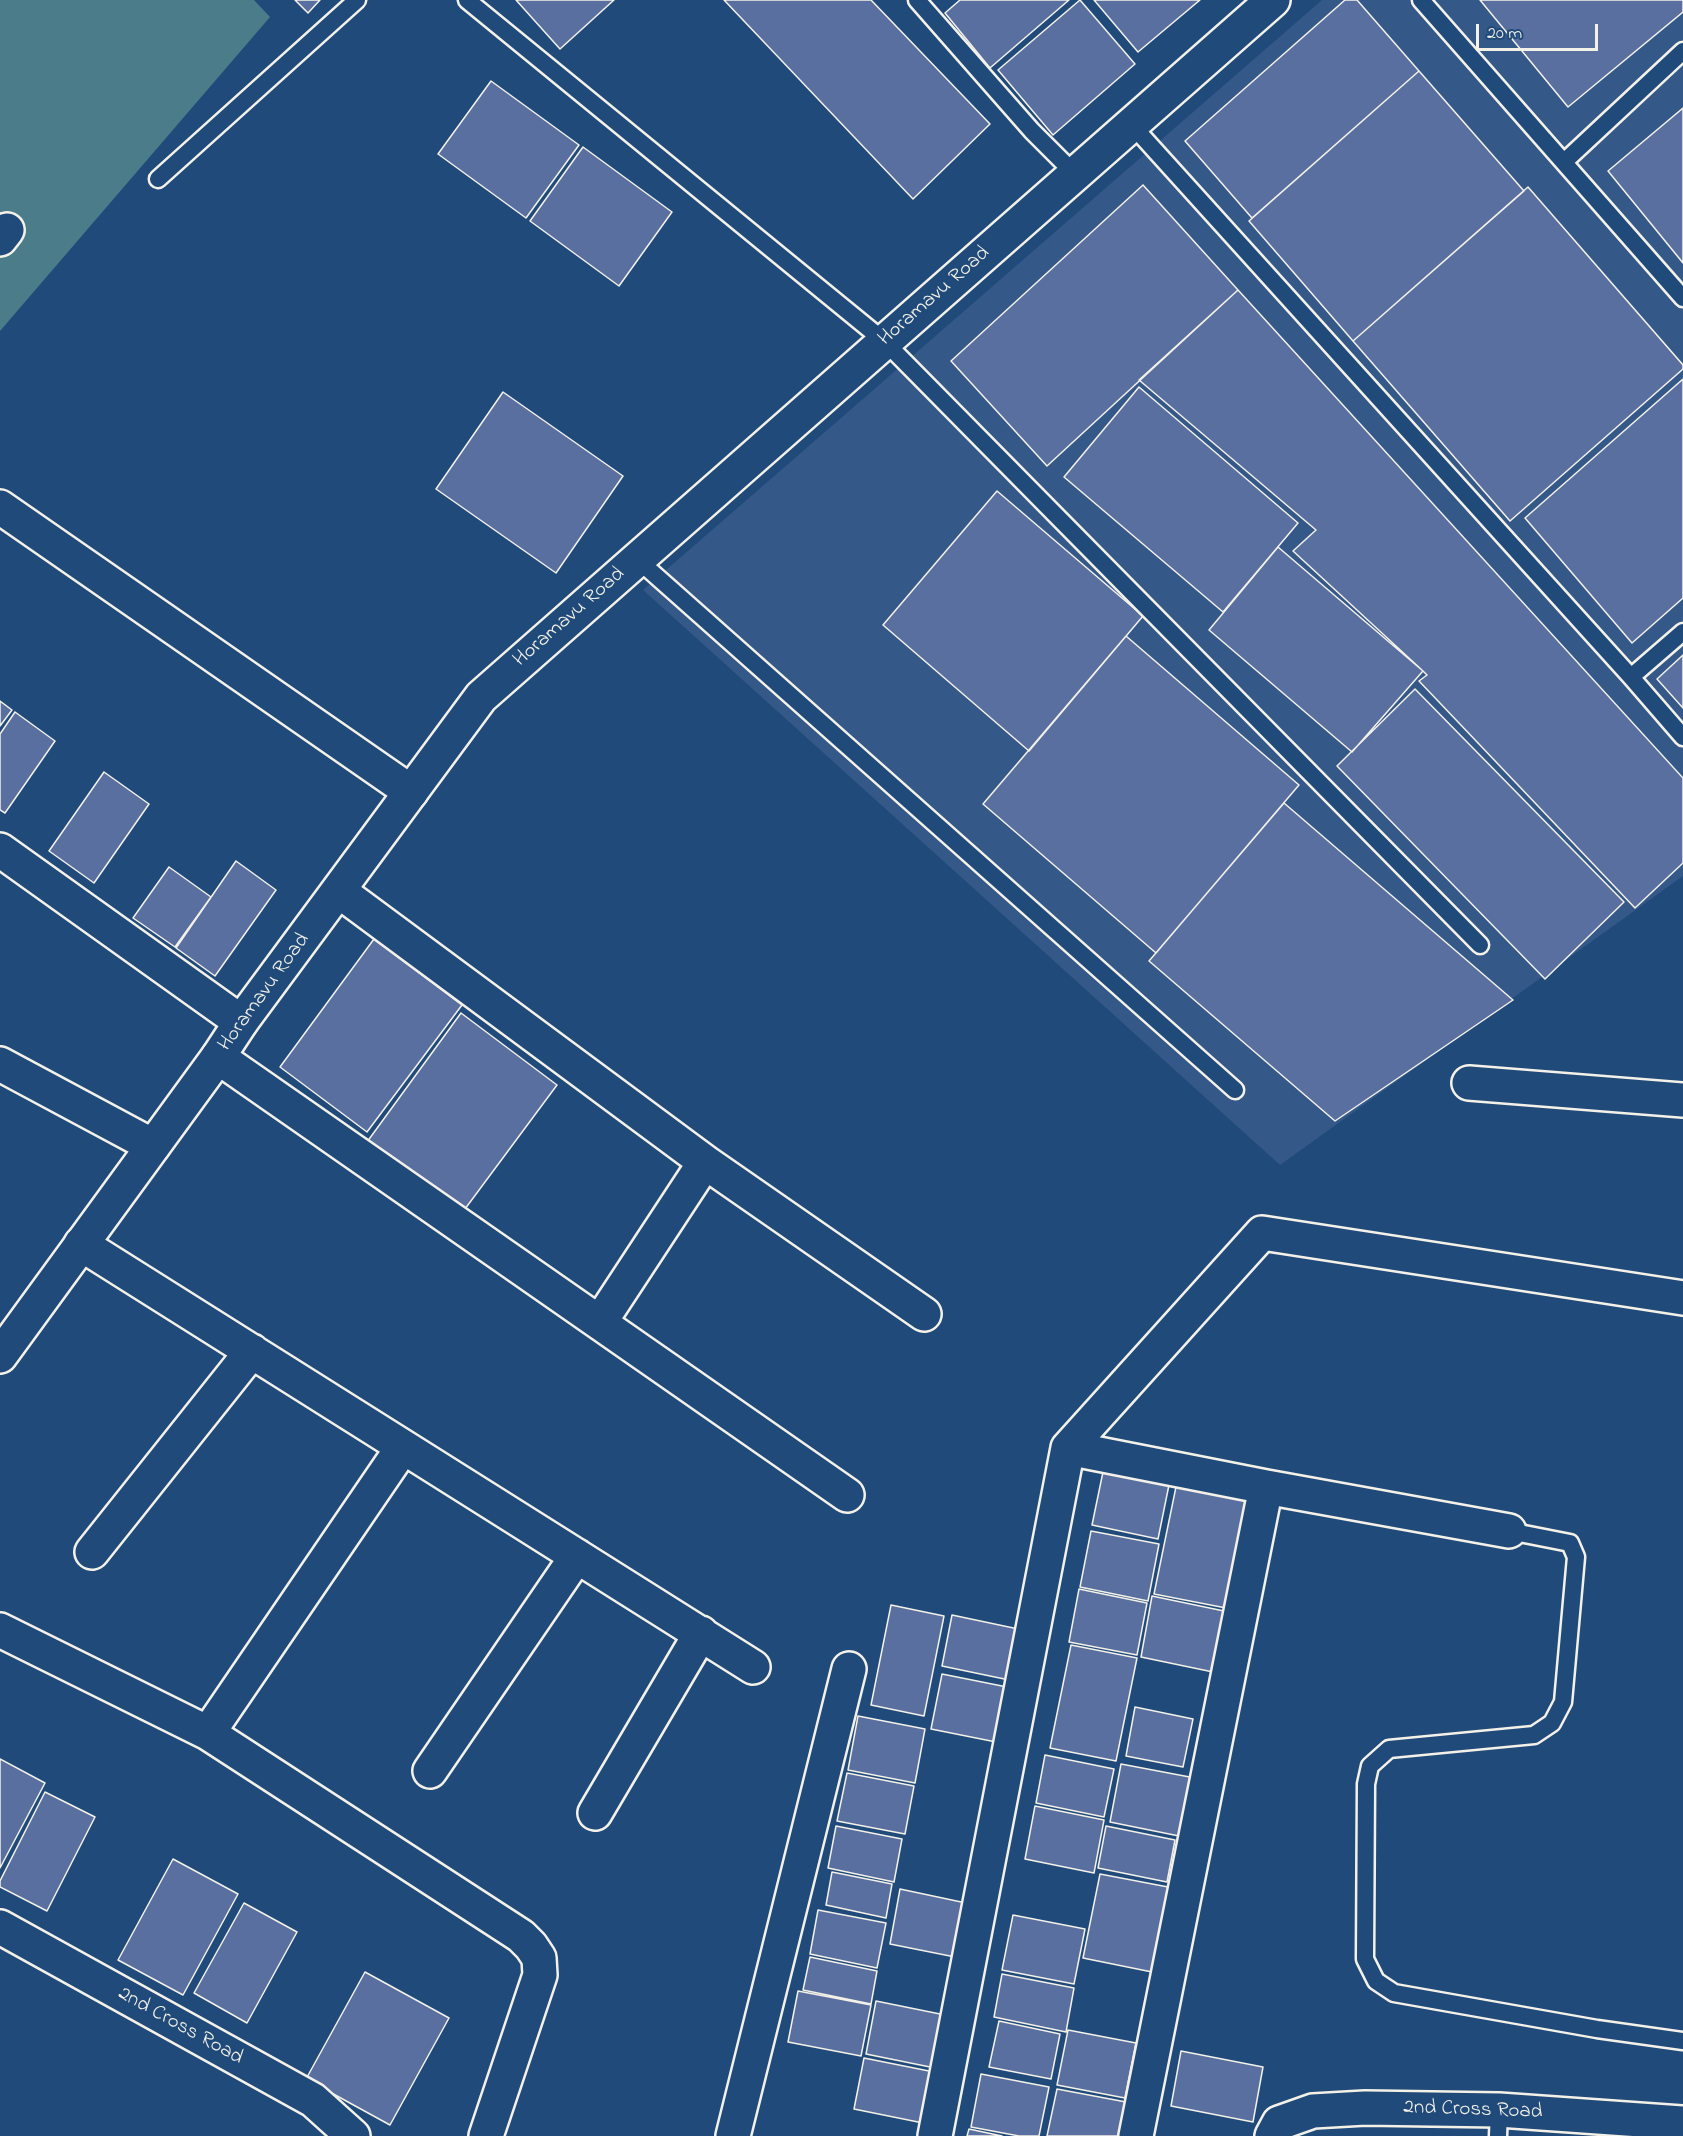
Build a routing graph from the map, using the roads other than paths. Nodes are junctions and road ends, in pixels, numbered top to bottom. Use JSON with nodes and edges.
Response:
{"nodes":[{"id":1,"x":357,"y":0,"type":"edge"},
{"id":2,"x":467,"y":0,"type":"edge"},
{"id":3,"x":917,"y":0,"type":"edge"},
{"id":4,"x":1421,"y":0,"type":"edge"},
{"id":5,"x":1261,"y":4,"type":"edge"},
{"id":6,"x":1683,"y":51,"type":"edge"},
{"id":7,"x":1131,"y":125,"type":"junction"},
{"id":8,"x":1564,"y":162,"type":"junction"},
{"id":9,"x":1075,"y":174,"type":"junction"},
{"id":10,"x":158,"y":179,"type":"dead end"},
{"id":11,"x":1683,"y":298,"type":"edge"},
{"id":12,"x":884,"y":341,"type":"junction"},
{"id":13,"x":0,"y":507,"type":"edge"},
{"id":14,"x":637,"y":559,"type":"junction"},
{"id":15,"x":1683,"y":632,"type":"edge"},
{"id":16,"x":1631,"y":677,"type":"junction"},
{"id":17,"x":1683,"y":737,"type":"edge"},
{"id":18,"x":411,"y":792,"type":"junction"},
{"id":19,"x":0,"y":850,"type":"edge"},
{"id":20,"x":339,"y":891,"type":"junction"},
{"id":21,"x":1480,"y":945,"type":"dead end"},
{"id":22,"x":241,"y":1022,"type":"junction"},
{"id":23,"x":218,"y":1057,"type":"junction"},
{"id":24,"x":0,"y":1064,"type":"edge"},
{"id":25,"x":1469,"y":1083,"type":"dead end"},
{"id":26,"x":1235,"y":1090,"type":"dead end"},
{"id":27,"x":1683,"y":1100,"type":"edge"},
{"id":28,"x":153,"y":1146,"type":"junction"},
{"id":29,"x":705,"y":1162,"type":"junction"},
{"id":30,"x":81,"y":1244,"type":"junction"},
{"id":31,"x":1683,"y":1298,"type":"edge"},
{"id":32,"x":924,"y":1314,"type":"dead end"},
{"id":33,"x":600,"y":1322,"type":"junction"},
{"id":34,"x":2,"y":1349,"type":"edge"},
{"id":35,"x":252,"y":1351,"type":"junction"},
{"id":36,"x":403,"y":1447,"type":"junction"},
{"id":37,"x":1068,"y":1448,"type":"junction"},
{"id":38,"x":1266,"y":1487,"type":"junction"},
{"id":39,"x":847,"y":1495,"type":"dead end"},
{"id":40,"x":1509,"y":1531,"type":"joint"},
{"id":41,"x":92,"y":1552,"type":"dead end"},
{"id":42,"x":577,"y":1556,"type":"junction"},
{"id":43,"x":0,"y":1630,"type":"edge"},
{"id":44,"x":701,"y":1634,"type":"junction"},
{"id":45,"x":753,"y":1667,"type":"dead end"},
{"id":46,"x":849,"y":1669,"type":"dead end"},
{"id":47,"x":208,"y":1733,"type":"junction"},
{"id":48,"x":430,"y":1771,"type":"dead end"},
{"id":49,"x":595,"y":1813,"type":"dead end"},
{"id":50,"x":0,"y":1927,"type":"edge"},
{"id":51,"x":1683,"y":2042,"type":"edge"},
{"id":52,"x":1498,"y":2123,"type":"edge"},
{"id":53,"x":1682,"y":2127,"type":"edge"},
{"id":54,"x":353,"y":2136,"type":"edge"},
{"id":55,"x":486,"y":2136,"type":"edge"},
{"id":56,"x":733,"y":2136,"type":"edge"},
{"id":57,"x":935,"y":2136,"type":"edge"},
{"id":58,"x":1136,"y":2136,"type":"edge"},
{"id":59,"x":1272,"y":2136,"type":"edge"}],
"edges":[{"from":1,"to":10,"type":"lane"},
{"from":2,"to":12,"type":"lane"},
{"from":3,"to":9,"type":"lane"},
{"from":4,"to":8,"type":"lane"},
{"from":5,"to":7,"type":"street","name":"Horamavu Road"},
{"from":6,"to":8,"type":"lane"},
{"from":7,"to":9,"type":"street","name":"Horamavu Road"},
{"from":7,"to":16,"type":"lane"},
{"from":8,"to":11,"type":"lane"},
{"from":9,"to":12,"type":"street","name":"Horamavu Road"},
{"from":12,"to":14,"type":"street","name":"Horamavu Road"},
{"from":12,"to":21,"type":"lane"},
{"from":13,"to":18,"type":"street"},
{"from":14,"to":18,"type":"street","name":"Horamavu Road"},
{"from":14,"to":26,"type":"lane"},
{"from":15,"to":16,"type":"lane"},
{"from":16,"to":17,"type":"lane"},
{"from":18,"to":20,"type":"street","name":"Horamavu Road"},
{"from":19,"to":22,"type":"street"},
{"from":20,"to":22,"type":"street","name":"Horamavu Road"},
{"from":20,"to":29,"type":"street"},
{"from":22,"to":23,"type":"street","name":"Horamavu Road"},
{"from":23,"to":28,"type":"street","name":"Horamavu Road"},
{"from":23,"to":33,"type":"street"},
{"from":24,"to":28,"type":"street"},
{"from":25,"to":27,"type":"street"},
{"from":28,"to":30,"type":"street","name":"Horamavu Road"},
{"from":29,"to":32,"type":"street"},
{"from":29,"to":33,"type":"street"},
{"from":30,"to":34,"type":"street","name":"Horamavu Road"},
{"from":30,"to":35,"type":"street"},
{"from":31,"to":37,"type":"street"},
{"from":33,"to":39,"type":"street"},
{"from":35,"to":36,"type":"street"},
{"from":35,"to":41,"type":"street"},
{"from":36,"to":42,"type":"street"},
{"from":36,"to":47,"type":"street"},
{"from":37,"to":38,"type":"street"},
{"from":37,"to":57,"type":"street"},
{"from":38,"to":40,"type":"street"},
{"from":38,"to":58,"type":"street"},
{"from":40,"to":51,"type":"lane"},
{"from":42,"to":44,"type":"street"},
{"from":42,"to":48,"type":"street"},
{"from":43,"to":47,"type":"street"},
{"from":44,"to":45,"type":"street"},
{"from":44,"to":49,"type":"street"},
{"from":46,"to":56,"type":"street"},
{"from":47,"to":55,"type":"street"},
{"from":50,"to":54,"type":"street","name":"2nd Cross Road"},
{"from":52,"to":53,"type":"street","name":"2nd Cross Road"},
{"from":52,"to":59,"type":"street","name":"2nd Cross Road"}]}
